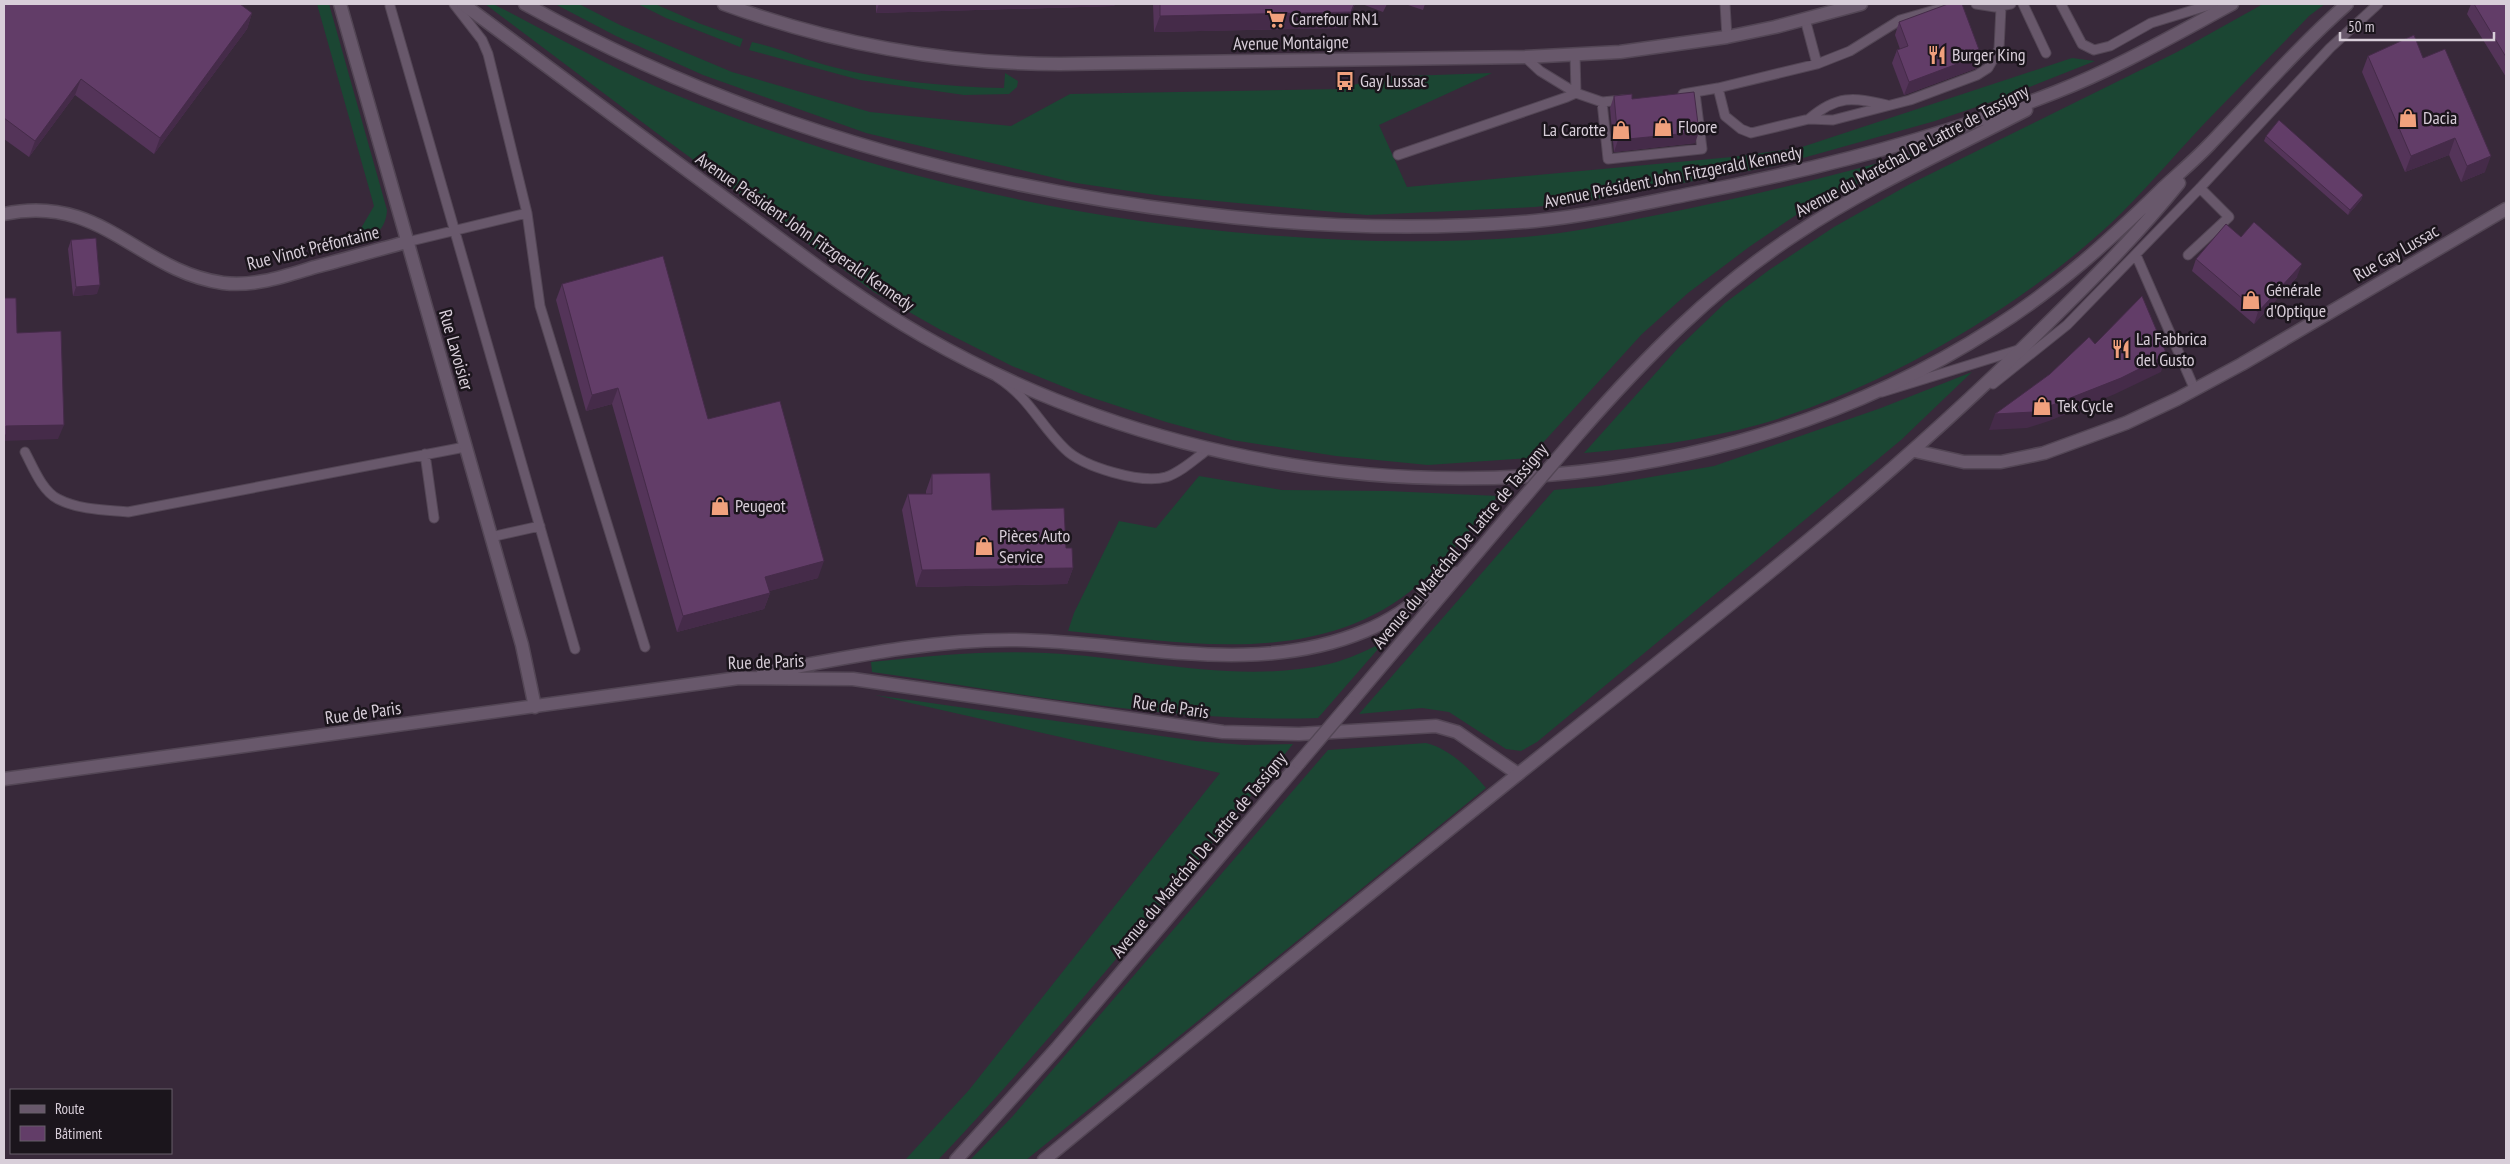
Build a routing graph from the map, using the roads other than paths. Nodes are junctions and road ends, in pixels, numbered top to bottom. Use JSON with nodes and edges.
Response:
{"nodes":[{"id":1,"x":340,"y":4,"type":"edge"},
{"id":2,"x":454,"y":4,"type":"edge"},
{"id":3,"x":463,"y":4,"type":"edge"},
{"id":4,"x":525,"y":4,"type":"edge"},
{"id":5,"x":724,"y":4,"type":"edge"},
{"id":6,"x":1725,"y":4,"type":"edge"},
{"id":7,"x":1861,"y":4,"type":"edge"},
{"id":8,"x":1956,"y":4,"type":"edge"},
{"id":9,"x":1976,"y":4,"type":"edge"},
{"id":10,"x":2011,"y":4,"type":"edge"},
{"id":11,"x":2023,"y":4,"type":"edge"},
{"id":12,"x":2061,"y":4,"type":"edge"},
{"id":13,"x":2213,"y":4,"type":"edge"},
{"id":14,"x":2232,"y":4,"type":"edge"},
{"id":15,"x":2347,"y":4,"type":"edge"},
{"id":16,"x":2378,"y":4,"type":"edge"},
{"id":17,"x":390,"y":6,"type":"dead end"},
{"id":18,"x":2001,"y":7,"type":"junction"},
{"id":19,"x":1805,"y":19,"type":"junction"},
{"id":20,"x":1727,"y":37,"type":"junction"},
{"id":21,"x":2046,"y":53,"type":"dead end"},
{"id":22,"x":1575,"y":55,"type":"junction"},
{"id":23,"x":1525,"y":57,"type":"junction"},
{"id":24,"x":1817,"y":64,"type":"junction"},
{"id":25,"x":2093,"y":76,"type":"junction"},
{"id":26,"x":1718,"y":88,"type":"junction"},
{"id":27,"x":1576,"y":92,"type":"junction"},
{"id":28,"x":1695,"y":92,"type":"junction"},
{"id":29,"x":1676,"y":94,"type":"edge"},
{"id":30,"x":1630,"y":99,"type":"edge"},
{"id":31,"x":1602,"y":102,"type":"junction"},
{"id":32,"x":1889,"y":105,"type":"junction"},
{"id":33,"x":1809,"y":119,"type":"junction"},
{"id":34,"x":2206,"y":149,"type":"junction"},
{"id":35,"x":1398,"y":155,"type":"dead end"},
{"id":36,"x":2200,"y":188,"type":"junction"},
{"id":37,"x":2506,"y":209,"type":"edge"},
{"id":38,"x":527,"y":213,"type":"junction"},
{"id":39,"x":4,"y":214,"type":"edge"},
{"id":40,"x":455,"y":230,"type":"junction"},
{"id":41,"x":407,"y":242,"type":"junction"},
{"id":42,"x":2136,"y":255,"type":"junction"},
{"id":43,"x":2188,"y":255,"type":"dead end"},
{"id":44,"x":2056,"y":335,"type":"junction"},
{"id":45,"x":2023,"y":348,"type":"junction"},
{"id":46,"x":980,"y":366,"type":"junction"},
{"id":47,"x":2194,"y":390,"type":"junction"},
{"id":48,"x":1858,"y":400,"type":"junction"},
{"id":49,"x":1959,"y":410,"type":"junction"},
{"id":50,"x":465,"y":447,"type":"junction"},
{"id":51,"x":1208,"y":450,"type":"junction"},
{"id":52,"x":1915,"y":451,"type":"junction"},
{"id":53,"x":25,"y":452,"type":"dead end"},
{"id":54,"x":425,"y":454,"type":"junction"},
{"id":55,"x":434,"y":518,"type":"dead end"},
{"id":56,"x":540,"y":526,"type":"junction"},
{"id":57,"x":491,"y":537,"type":"junction"},
{"id":58,"x":1466,"y":567,"type":"junction"},
{"id":59,"x":645,"y":647,"type":"dead end"},
{"id":60,"x":575,"y":649,"type":"dead end"},
{"id":61,"x":739,"y":678,"type":"junction"},
{"id":62,"x":535,"y":706,"type":"junction"},
{"id":63,"x":1518,"y":774,"type":"junction"},
{"id":64,"x":4,"y":779,"type":"edge"},
{"id":65,"x":956,"y":1160,"type":"edge"},
{"id":66,"x":1044,"y":1160,"type":"edge"}],
"edges":[{"from":1,"to":41,"type":"main road","name":"Rue Lavoisier"},
{"from":2,"to":38,"type":"lane"},
{"from":3,"to":46,"type":"main road","name":"Avenue Président John Fitzgerald Kennedy"},
{"from":4,"to":25,"type":"main road","name":"Avenue Président John Fitzgerald Kennedy"},
{"from":5,"to":23,"type":"main road","name":"Avenue Montaigne"},
{"from":6,"to":20,"type":"lane"},
{"from":7,"to":19,"type":"main road","name":"Avenue Montaigne"},
{"from":8,"to":24,"type":"lane"},
{"from":9,"to":18,"type":"lane"},
{"from":10,"to":18,"type":"lane"},
{"from":11,"to":21,"type":"lane"},
{"from":12,"to":13,"type":"lane"},
{"from":14,"to":25,"type":"main road","name":"Avenue Président John Fitzgerald Kennedy"},
{"from":15,"to":34,"type":"main road","name":"Avenue Président John Fitzgerald Kennedy"},
{"from":16,"to":36,"type":"lane"},
{"from":17,"to":40,"type":"lane"},
{"from":18,"to":32,"type":"lane"},
{"from":19,"to":20,"type":"main road","name":"Avenue Montaigne"},
{"from":19,"to":24,"type":"lane"},
{"from":20,"to":22,"type":"main road","name":"Avenue Montaigne"},
{"from":22,"to":23,"type":"main road","name":"Avenue Montaigne"},
{"from":22,"to":27,"type":"lane"},
{"from":23,"to":27,"type":"lane"},
{"from":24,"to":26,"type":"lane"},
{"from":25,"to":58,"type":"main road","name":"Avenue du Maréchal De Lattre de Tassigny","bridge":true},
{"from":26,"to":28,"type":"lane"},
{"from":26,"to":33,"type":"lane"},
{"from":27,"to":31,"type":"lane"},
{"from":27,"to":35,"type":"lane"},
{"from":28,"to":29,"type":"lane"},
{"from":28,"to":31,"type":"lane"},
{"from":30,"to":31,"type":"lane"},
{"from":32,"to":33,"type":"lane"},
{"from":32,"to":33,"type":"lane"},
{"from":34,"to":45,"type":"main road"},
{"from":34,"to":48,"type":"main road","name":"Avenue Président John Fitzgerald Kennedy"},
{"from":36,"to":42,"type":"lane"},
{"from":36,"to":43,"type":"lane"},
{"from":37,"to":47,"type":"main road","name":"Rue Gay Lussac"},
{"from":38,"to":40,"type":"lane"},
{"from":38,"to":59,"type":"lane"},
{"from":39,"to":41,"type":"main road","name":"Rue Vinot Préfontaine"},
{"from":40,"to":41,"type":"lane"},
{"from":40,"to":56,"type":"lane"},
{"from":41,"to":50,"type":"main road","name":"Rue Lavoisier"},
{"from":42,"to":44,"type":"lane"},
{"from":42,"to":47,"type":"lane"},
{"from":44,"to":45,"type":"lane"},
{"from":44,"to":49,"type":"lane"},
{"from":45,"to":48,"type":"lane"},
{"from":45,"to":49,"type":"main road"},
{"from":46,"to":51,"type":"main road","name":"Avenue Président John Fitzgerald Kennedy"},
{"from":46,"to":51,"type":"lane"},
{"from":47,"to":52,"type":"main road","name":"Rue Gay Lussac"},
{"from":48,"to":51,"type":"main road","name":"Avenue Président John Fitzgerald Kennedy"},
{"from":49,"to":52,"type":"main road"},
{"from":50,"to":54,"type":"lane"},
{"from":50,"to":57,"type":"main road","name":"Rue Lavoisier"},
{"from":52,"to":63,"type":"main road"},
{"from":53,"to":54,"type":"lane"},
{"from":54,"to":55,"type":"lane"},
{"from":56,"to":57,"type":"lane"},
{"from":56,"to":60,"type":"lane"},
{"from":57,"to":62,"type":"main road","name":"Rue Lavoisier"},
{"from":58,"to":61,"type":"main road"},
{"from":58,"to":65,"type":"main road","name":"Avenue du Maréchal De Lattre de Tassigny","bridge":true},
{"from":61,"to":62,"type":"main road","name":"Rue de Paris"},
{"from":61,"to":63,"type":"main road","name":"Rue de Paris"},
{"from":62,"to":64,"type":"main road","name":"Rue de Paris"},
{"from":63,"to":66,"type":"main road"}]}
